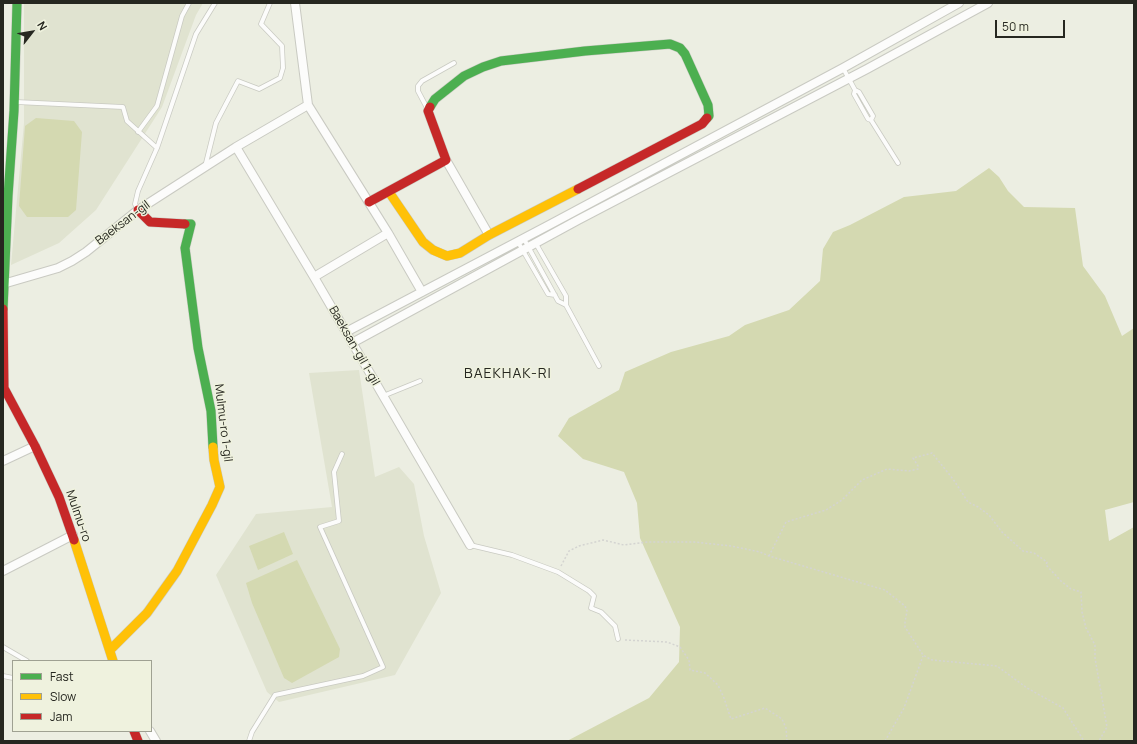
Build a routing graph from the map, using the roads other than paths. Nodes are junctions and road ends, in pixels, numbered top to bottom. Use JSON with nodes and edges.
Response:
{"nodes":[{"id":1,"x":17,"y":3,"type":"edge"},
{"id":2,"x":189,"y":3,"type":"edge"},
{"id":3,"x":215,"y":3,"type":"edge"},
{"id":4,"x":270,"y":3,"type":"edge"},
{"id":5,"x":295,"y":3,"type":"edge"},
{"id":6,"x":959,"y":3,"type":"edge"},
{"id":7,"x":988,"y":3,"type":"edge"},
{"id":8,"x":454,"y":63,"type":"dead end"},
{"id":9,"x":843,"y":68,"type":"junction"},
{"id":10,"x":849,"y":79,"type":"junction"},
{"id":11,"x":14,"y":102,"type":"junction"},
{"id":12,"x":308,"y":105,"type":"junction"},
{"id":13,"x":428,"y":110,"type":"junction"},
{"id":14,"x":138,"y":132,"type":"junction"},
{"id":15,"x":236,"y":147,"type":"junction"},
{"id":16,"x":157,"y":148,"type":"junction"},
{"id":17,"x":446,"y":160,"type":"junction"},
{"id":18,"x":898,"y":163,"type":"dead end"},
{"id":19,"x":205,"y":167,"type":"junction"},
{"id":20,"x":389,"y":192,"type":"junction"},
{"id":21,"x":369,"y":202,"type":"junction"},
{"id":22,"x":138,"y":210,"type":"junction"},
{"id":23,"x":388,"y":233,"type":"junction"},
{"id":24,"x":489,"y":235,"type":"junction"},
{"id":25,"x":524,"y":238,"type":"junction"},
{"id":26,"x":529,"y":247,"type":"junction"},
{"id":27,"x":314,"y":277,"type":"junction"},
{"id":28,"x":3,"y":284,"type":"edge"},
{"id":29,"x":422,"y":292,"type":"junction"},
{"id":30,"x":566,"y":304,"type":"junction"},
{"id":31,"x":346,"y":332,"type":"junction"},
{"id":32,"x":352,"y":343,"type":"junction"},
{"id":33,"x":599,"y":366,"type":"dead end"},
{"id":34,"x":420,"y":381,"type":"dead end"},
{"id":35,"x":3,"y":390,"type":"edge"},
{"id":36,"x":383,"y":396,"type":"junction"},
{"id":37,"x":35,"y":446,"type":"junction"},
{"id":38,"x":342,"y":454,"type":"dead end"},
{"id":39,"x":3,"y":461,"type":"edge"},
{"id":40,"x":73,"y":535,"type":"junction"},
{"id":41,"x":470,"y":545,"type":"joint"},
{"id":42,"x":3,"y":571,"type":"edge"},
{"id":43,"x":618,"y":639,"type":"road end"},
{"id":44,"x":3,"y":647,"type":"edge"},
{"id":45,"x":110,"y":650,"type":"junction"},
{"id":46,"x":25,"y":660,"type":"edge"},
{"id":47,"x":113,"y":660,"type":"edge"},
{"id":48,"x":151,"y":732,"type":"edge"},
{"id":49,"x":156,"y":741,"type":"edge"},
{"id":50,"x":249,"y":741,"type":"edge"}],
"edges":[{"from":1,"to":11,"type":"street"},
{"from":2,"to":14,"type":"lane"},
{"from":3,"to":16,"type":"lane"},
{"from":4,"to":19,"type":"lane"},
{"from":5,"to":12,"type":"street"},
{"from":6,"to":9,"type":"street"},
{"from":7,"to":10,"type":"street"},
{"from":8,"to":13,"type":"lane"},
{"from":9,"to":10,"type":"lane"},
{"from":9,"to":25,"type":"street"},
{"from":10,"to":18,"type":"lane"},
{"from":10,"to":26,"type":"street"},
{"from":11,"to":14,"type":"lane"},
{"from":11,"to":28,"type":"street"},
{"from":12,"to":15,"type":"street","name":"Baeksan-gil"},
{"from":12,"to":21,"type":"street"},
{"from":13,"to":17,"type":"street"},
{"from":13,"to":24,"type":"street"},
{"from":14,"to":16,"type":"lane"},
{"from":15,"to":19,"type":"street","name":"Baeksan-gil"},
{"from":15,"to":27,"type":"street","name":"Baeksan-gil 1-gil"},
{"from":16,"to":22,"type":"lane"},
{"from":17,"to":20,"type":"street"},
{"from":17,"to":24,"type":"street"},
{"from":19,"to":22,"type":"street","name":"Baeksan-gil"},
{"from":20,"to":21,"type":"street"},
{"from":20,"to":24,"type":"street"},
{"from":21,"to":23,"type":"street"},
{"from":22,"to":28,"type":"street","name":"Baeksan-gil"},
{"from":22,"to":45,"type":"street","name":"Mulmu-ro 1-gil"},
{"from":23,"to":27,"type":"street"},
{"from":23,"to":29,"type":"street"},
{"from":25,"to":26,"type":"lane"},
{"from":25,"to":26,"type":"lane"},
{"from":25,"to":29,"type":"street"},
{"from":26,"to":30,"type":"lane"},
{"from":26,"to":30,"type":"lane"},
{"from":26,"to":32,"type":"street"},
{"from":27,"to":31,"type":"street","name":"Baeksan-gil 1-gil"},
{"from":28,"to":35,"type":"street"},
{"from":29,"to":31,"type":"street"},
{"from":30,"to":33,"type":"lane"},
{"from":31,"to":32,"type":"street","name":"Baeksan-gil 1-gil"},
{"from":32,"to":36,"type":"street","name":"Baeksan-gil 1-gil"},
{"from":34,"to":36,"type":"lane"},
{"from":35,"to":37,"type":"street","name":"Mulmu-ro"},
{"from":36,"to":41,"type":"street","name":"Baeksan-gil 1-gil"},
{"from":37,"to":39,"type":"street"},
{"from":37,"to":40,"type":"street","name":"Mulmu-ro"},
{"from":38,"to":50,"type":"lane"},
{"from":40,"to":42,"type":"street"},
{"from":40,"to":45,"type":"street","name":"Mulmu-ro"},
{"from":41,"to":43,"type":"lane"},
{"from":44,"to":46,"type":"lane"},
{"from":45,"to":47,"type":"street","name":"Mulmu-ro"},
{"from":48,"to":49,"type":"street"}]}
